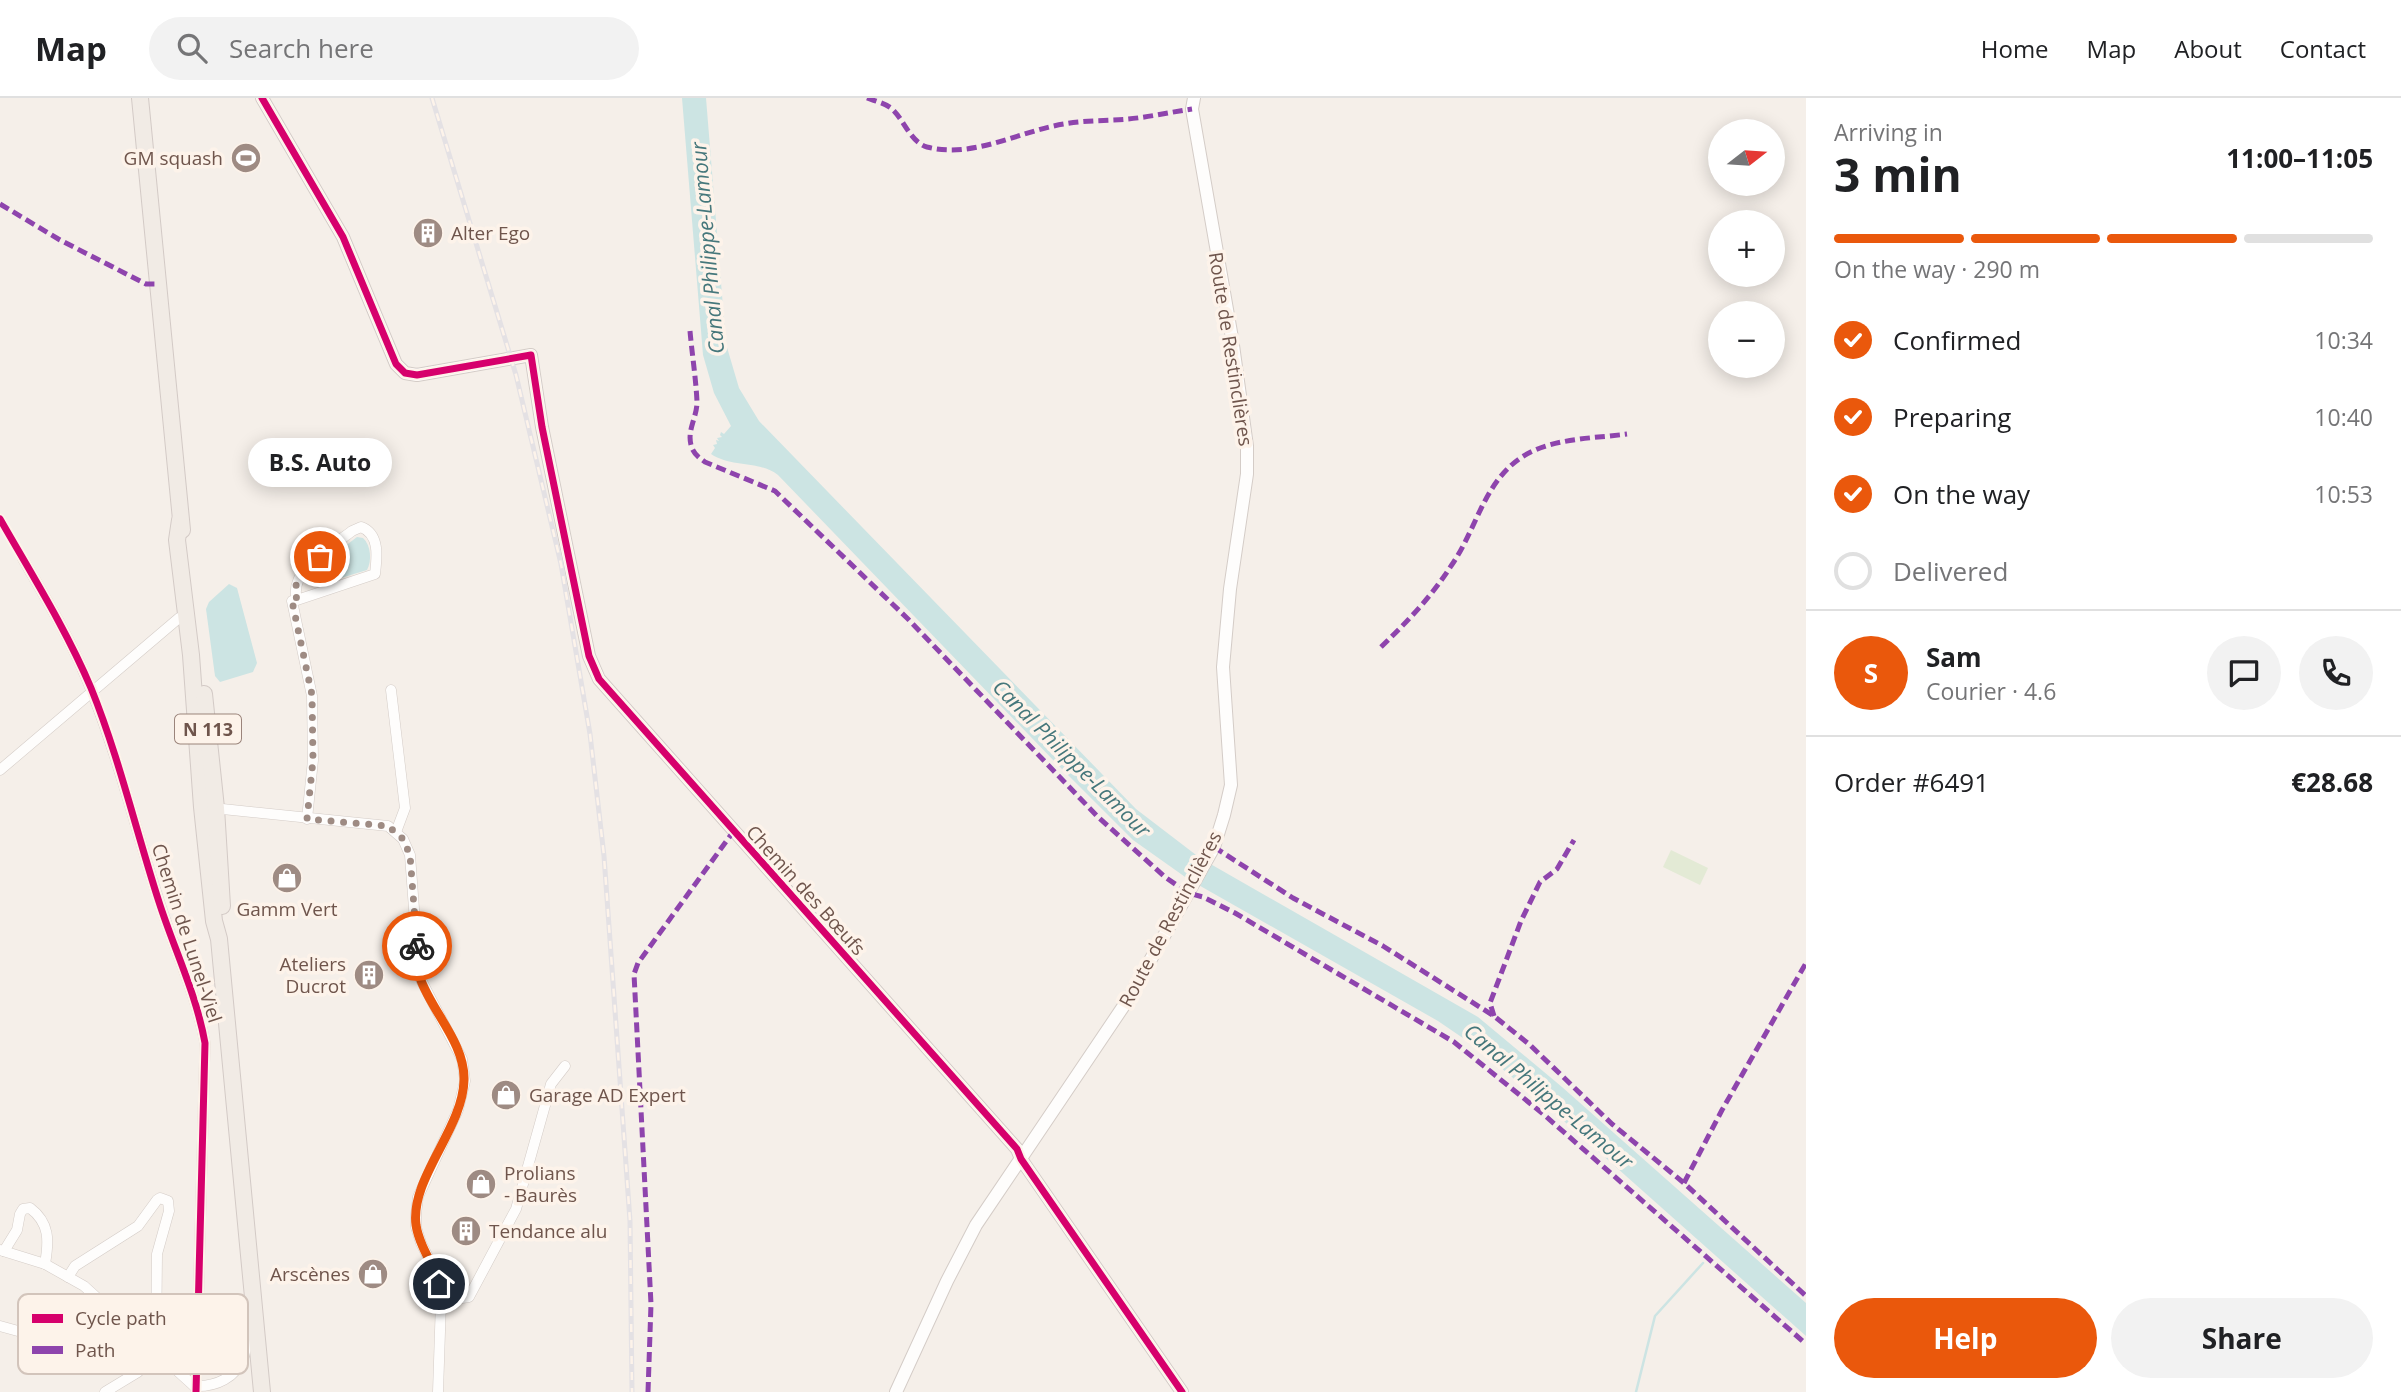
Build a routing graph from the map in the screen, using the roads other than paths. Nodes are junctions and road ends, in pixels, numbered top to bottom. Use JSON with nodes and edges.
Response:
{"nodes":[{"id":1,"x":140,"y":98,"type":"edge"},
{"id":2,"x":261,"y":98,"type":"edge"},
{"id":3,"x":1194,"y":98,"type":"edge"},
{"id":4,"x":180,"y":520,"type":"junction"},
{"id":5,"x":23,"y":559,"type":"dead end"},
{"id":6,"x":297,"y":600,"type":"junction"},
{"id":7,"x":186,"y":617,"type":"junction"},
{"id":8,"x":391,"y":690,"type":"dead end"},
{"id":9,"x":92,"y":691,"type":"junction"},
{"id":10,"x":0,"y":770,"type":"edge"},
{"id":11,"x":209,"y":808,"type":"junction"},
{"id":12,"x":307,"y":819,"type":"junction"},
{"id":13,"x":396,"y":832,"type":"junction"},
{"id":14,"x":565,"y":1066,"type":"dead end"},
{"id":15,"x":1021,"y":1159,"type":"junction"},
{"id":16,"x":2,"y":1251,"type":"edge"},
{"id":17,"x":45,"y":1264,"type":"junction"},
{"id":18,"x":68,"y":1277,"type":"junction"},
{"id":19,"x":92,"y":1294,"type":"edge"},
{"id":20,"x":157,"y":1294,"type":"edge"},
{"id":21,"x":198,"y":1294,"type":"edge"},
{"id":22,"x":441,"y":1301,"type":"junction"},
{"id":23,"x":0,"y":1326,"type":"edge"},
{"id":24,"x":18,"y":1331,"type":"edge"},
{"id":25,"x":255,"y":1331,"type":"junction"},
{"id":26,"x":248,"y":1337,"type":"edge"},
{"id":27,"x":135,"y":1374,"type":"edge"},
{"id":28,"x":180,"y":1374,"type":"edge"},
{"id":29,"x":233,"y":1374,"type":"edge"},
{"id":30,"x":196,"y":1389,"type":"edge"},
{"id":31,"x":105,"y":1392,"type":"edge"},
{"id":32,"x":262,"y":1392,"type":"edge"},
{"id":33,"x":438,"y":1392,"type":"edge"},
{"id":34,"x":897,"y":1392,"type":"edge"},
{"id":35,"x":1182,"y":1392,"type":"edge"}],
"edges":[{"from":1,"to":4,"type":"main road","number":"N 113"},
{"from":2,"to":15,"type":"street","name":"Chemin des Bœufs"},
{"from":3,"to":15,"type":"street","name":"Route de Restinclières"},
{"from":4,"to":7,"type":"main road","number":"N 113"},
{"from":4,"to":11,"type":"main road","number":"N 113"},
{"from":5,"to":9,"type":"street","name":"Chemin de Lunel-Viel"},
{"from":6,"to":6,"type":"street"},
{"from":6,"to":12,"type":"street"},
{"from":7,"to":9,"type":"street"},
{"from":7,"to":11,"type":"main road","number":"N 113"},
{"from":8,"to":13,"type":"street"},
{"from":9,"to":10,"type":"street"},
{"from":9,"to":21,"type":"street","name":"Chemin de Lunel-Viel"},
{"from":11,"to":12,"type":"street"},
{"from":11,"to":25,"type":"main road","number":"N 113"},
{"from":12,"to":13,"type":"street"},
{"from":13,"to":22,"type":"street"},
{"from":14,"to":22,"type":"street"},
{"from":15,"to":34,"type":"street","name":"Route de Restinclières"},
{"from":15,"to":35,"type":"street","name":"Chemin des Bœufs"},
{"from":16,"to":17,"type":"street"},
{"from":16,"to":17,"type":"street"},
{"from":17,"to":18,"type":"street"},
{"from":18,"to":19,"type":"street"},
{"from":18,"to":20,"type":"street"},
{"from":22,"to":33,"type":"street"},
{"from":23,"to":24,"type":"street"},
{"from":25,"to":26,"type":"street"},
{"from":25,"to":32,"type":"main road","number":"N 113"},
{"from":27,"to":31,"type":"street"},
{"from":28,"to":30,"type":"street"},
{"from":29,"to":30,"type":"street"}]}
